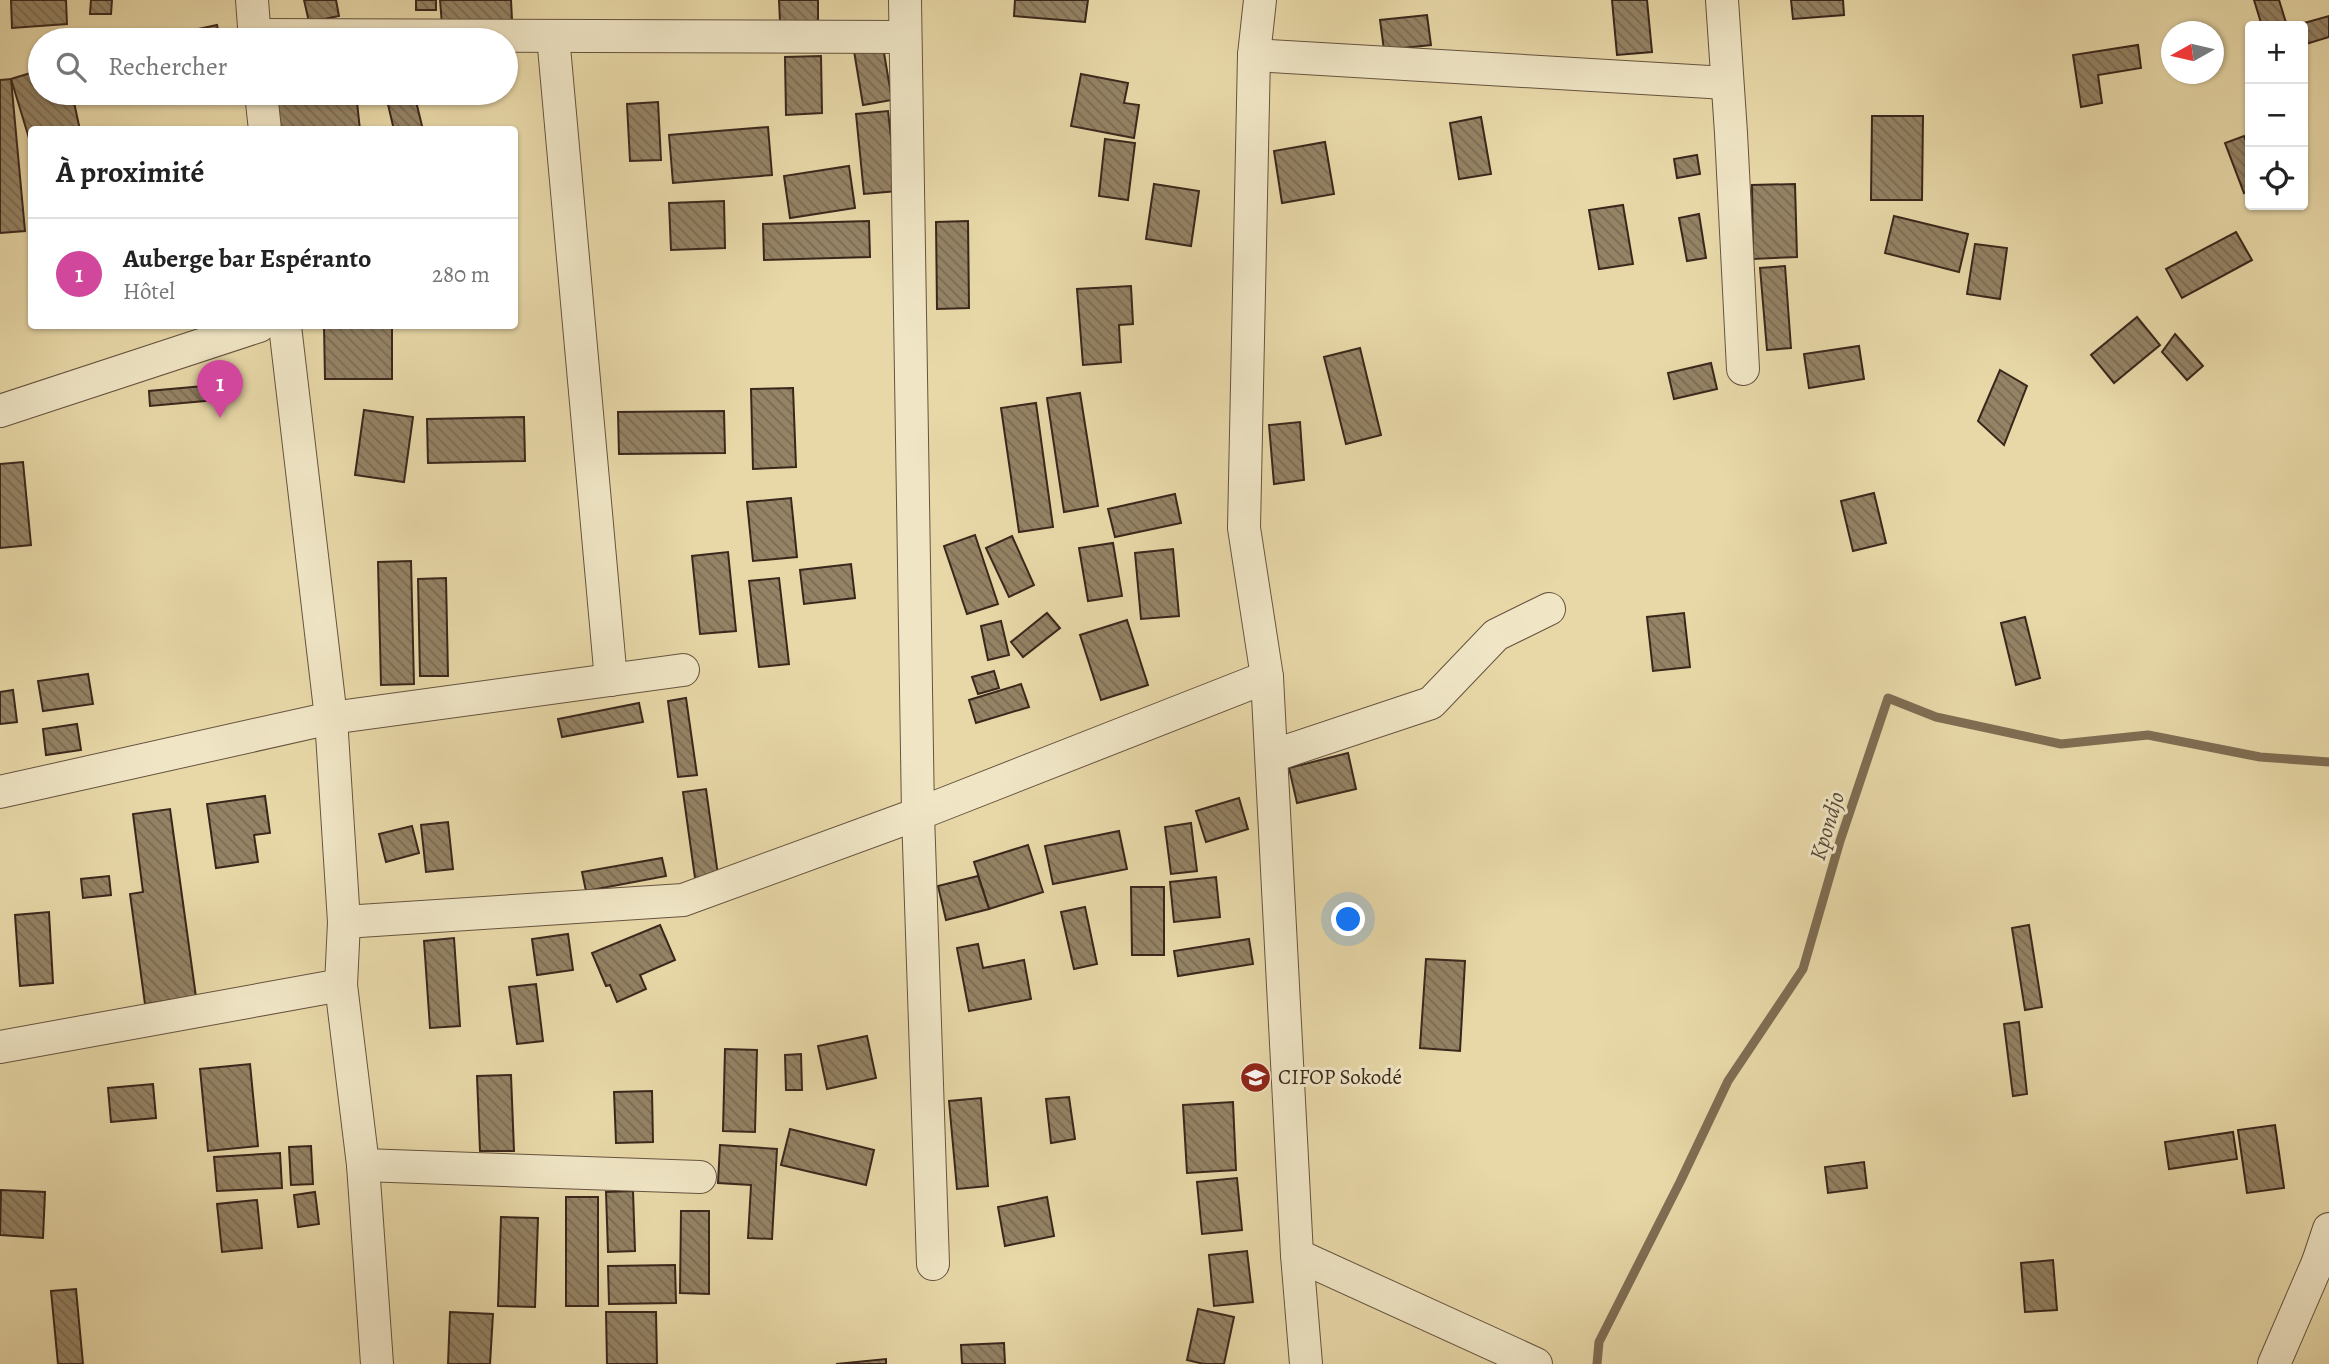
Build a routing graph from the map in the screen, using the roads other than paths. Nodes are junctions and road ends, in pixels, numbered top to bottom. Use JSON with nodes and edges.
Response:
{"nodes":[{"id":1,"x":252,"y":0,"type":"edge"},
{"id":2,"x":905,"y":0,"type":"edge"},
{"id":3,"x":1259,"y":0,"type":"edge"},
{"id":4,"x":1722,"y":0,"type":"edge"},
{"id":5,"x":254,"y":28,"type":"edge"},
{"id":6,"x":518,"y":36,"type":"edge"},
{"id":7,"x":553,"y":36,"type":"junction"},
{"id":8,"x":905,"y":37,"type":"junction"},
{"id":9,"x":1254,"y":55,"type":"junction"},
{"id":10,"x":1726,"y":83,"type":"junction"},
{"id":11,"x":262,"y":105,"type":"edge"},
{"id":12,"x":265,"y":126,"type":"edge"},
{"id":13,"x":250,"y":329,"type":"edge"},
{"id":14,"x":285,"y":329,"type":"edge"},
{"id":15,"x":1743,"y":369,"type":"dead end"},
{"id":16,"x":0,"y":411,"type":"edge"},
{"id":17,"x":1549,"y":609,"type":"dead end"},
{"id":18,"x":683,"y":670,"type":"dead end"},
{"id":19,"x":1267,"y":677,"type":"junction"},
{"id":20,"x":611,"y":680,"type":"junction"},
{"id":21,"x":331,"y":719,"type":"junction"},
{"id":22,"x":1272,"y":756,"type":"junction"},
{"id":23,"x":0,"y":792,"type":"edge"},
{"id":24,"x":918,"y":814,"type":"junction"},
{"id":25,"x":344,"y":922,"type":"junction"},
{"id":26,"x":341,"y":985,"type":"junction"},
{"id":27,"x":0,"y":1047,"type":"edge"},
{"id":28,"x":362,"y":1165,"type":"junction"},
{"id":29,"x":700,"y":1177,"type":"dead end"},
{"id":30,"x":2329,"y":1229,"type":"edge"},
{"id":31,"x":1297,"y":1255,"type":"junction"},
{"id":32,"x":2324,"y":1261,"type":"edge"},
{"id":33,"x":933,"y":1264,"type":"dead end"},
{"id":34,"x":377,"y":1364,"type":"edge"},
{"id":35,"x":1306,"y":1364,"type":"edge"},
{"id":36,"x":1535,"y":1364,"type":"edge"},
{"id":37,"x":2274,"y":1364,"type":"edge"}],
"edges":[{"from":1,"to":5,"type":"street"},
{"from":2,"to":8,"type":"street"},
{"from":3,"to":9,"type":"street"},
{"from":4,"to":10,"type":"street"},
{"from":6,"to":7,"type":"street"},
{"from":7,"to":8,"type":"street"},
{"from":7,"to":20,"type":"street"},
{"from":8,"to":24,"type":"street"},
{"from":9,"to":10,"type":"street"},
{"from":9,"to":19,"type":"street"},
{"from":10,"to":15,"type":"street"},
{"from":11,"to":12,"type":"street"},
{"from":13,"to":16,"type":"street"},
{"from":14,"to":21,"type":"street"},
{"from":17,"to":22,"type":"street"},
{"from":18,"to":20,"type":"street"},
{"from":19,"to":22,"type":"street"},
{"from":19,"to":24,"type":"street"},
{"from":20,"to":21,"type":"street"},
{"from":21,"to":23,"type":"street"},
{"from":21,"to":25,"type":"street"},
{"from":22,"to":31,"type":"street"},
{"from":24,"to":25,"type":"street"},
{"from":24,"to":33,"type":"street"},
{"from":25,"to":26,"type":"street"},
{"from":26,"to":27,"type":"street"},
{"from":26,"to":28,"type":"street"},
{"from":28,"to":29,"type":"street"},
{"from":28,"to":34,"type":"street"},
{"from":30,"to":32,"type":"street"},
{"from":31,"to":35,"type":"street"},
{"from":31,"to":36,"type":"street"},
{"from":32,"to":37,"type":"street"}]}
